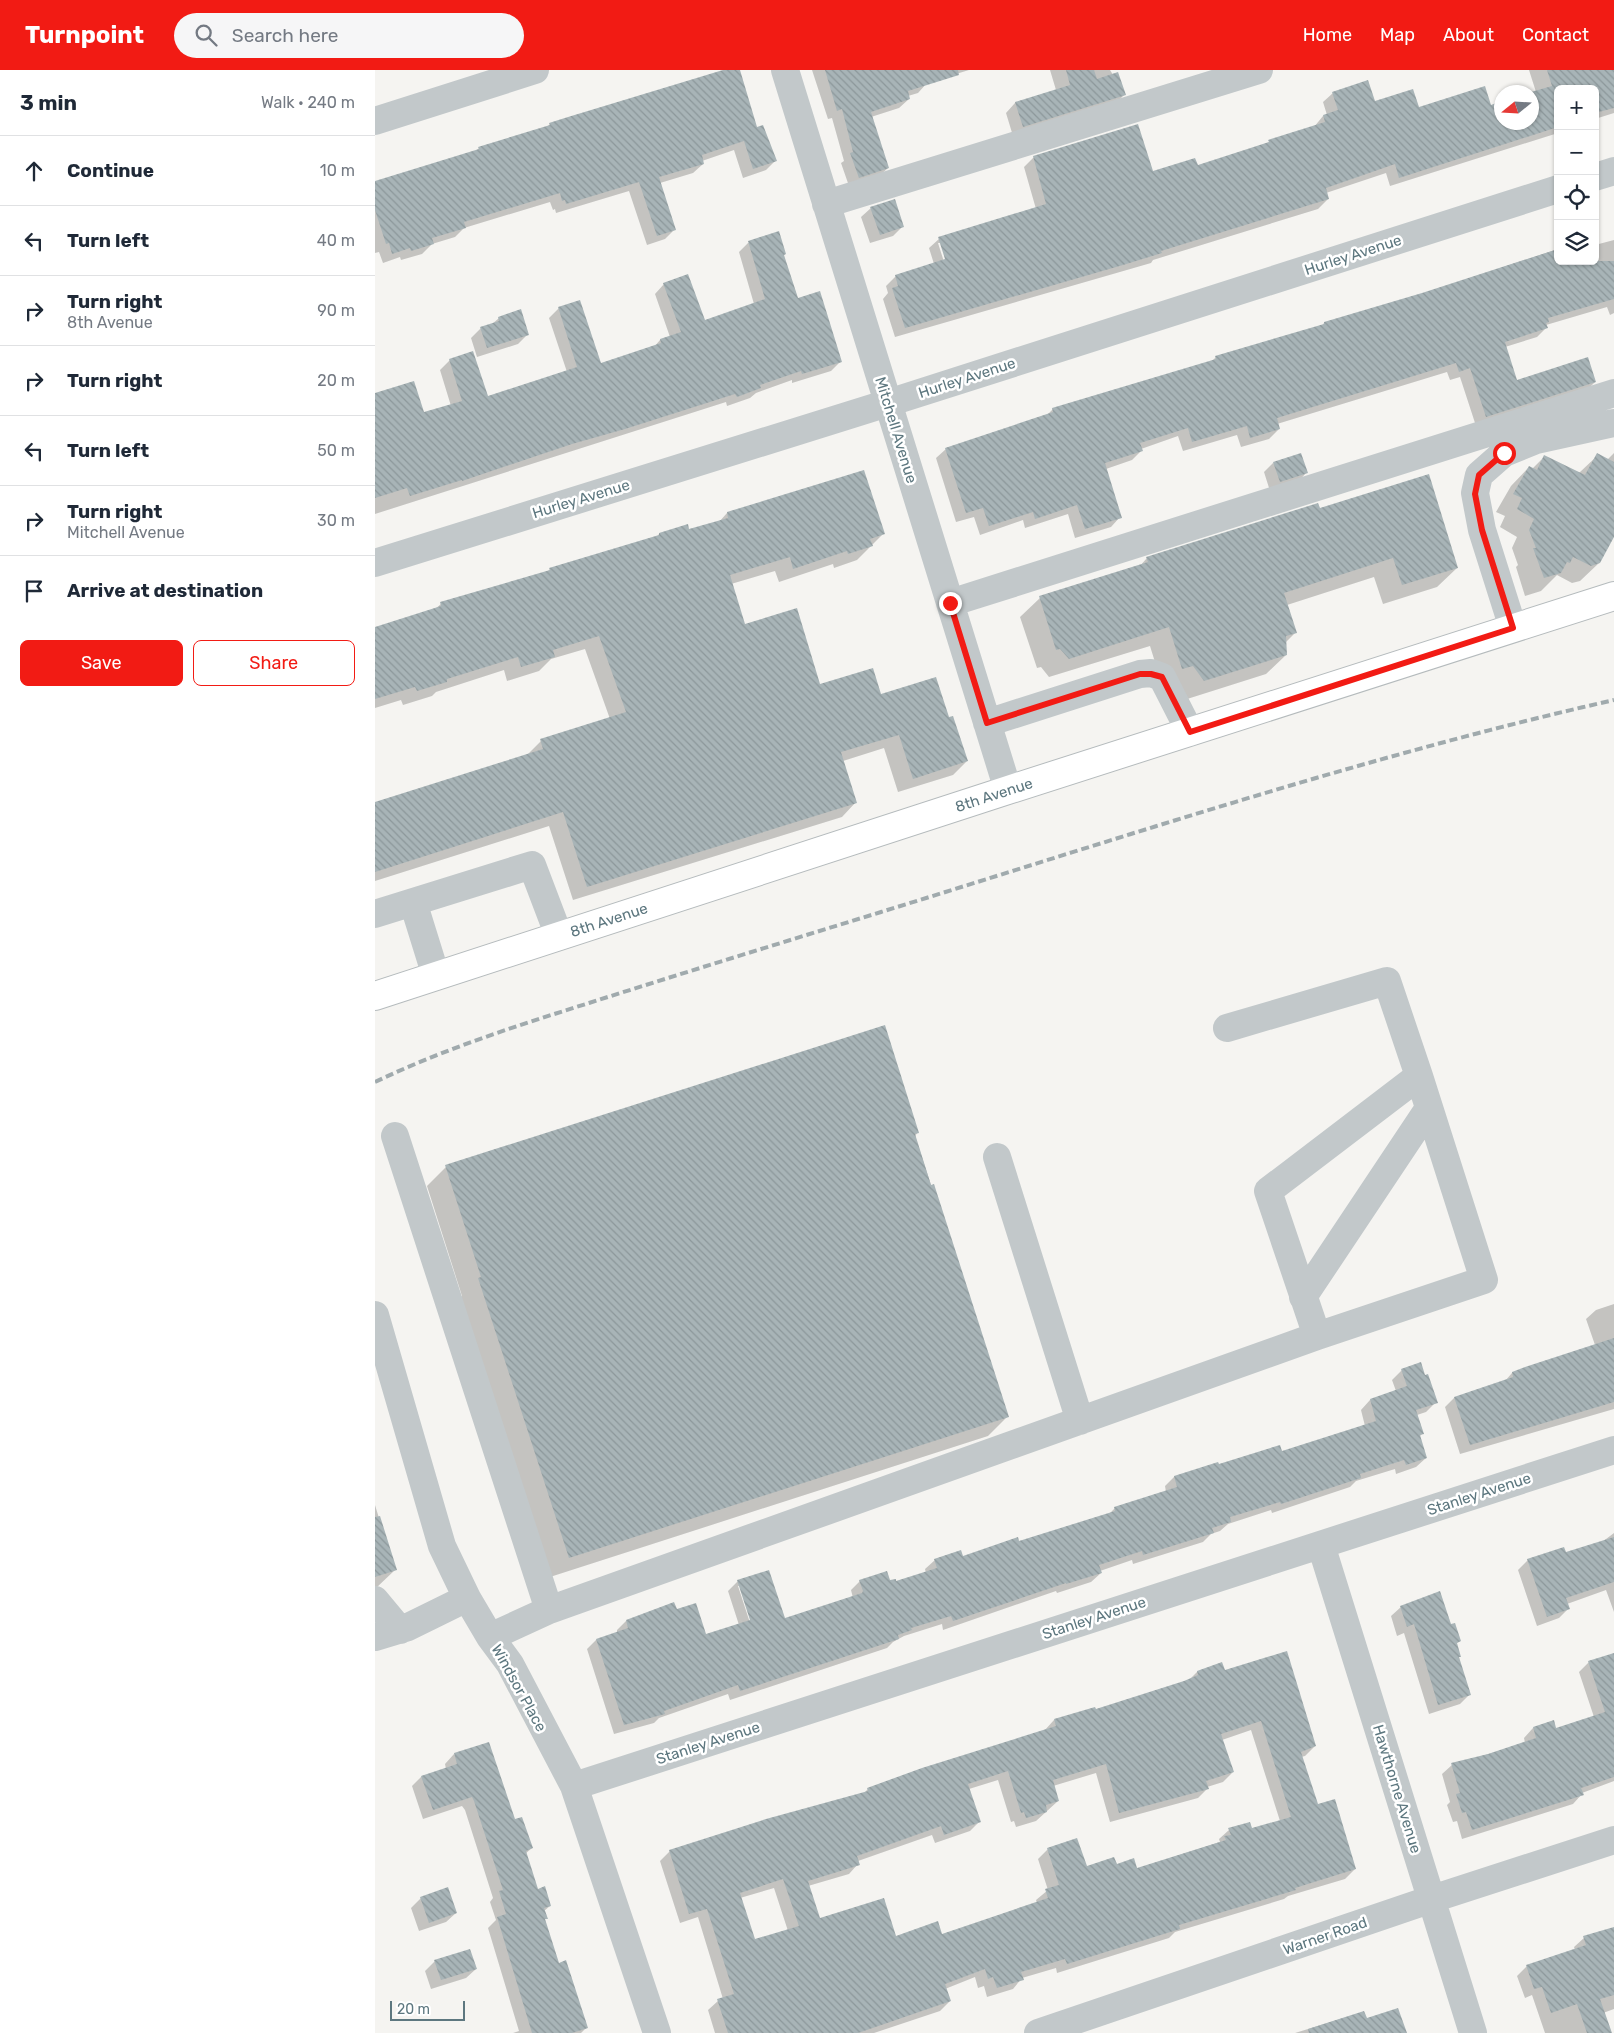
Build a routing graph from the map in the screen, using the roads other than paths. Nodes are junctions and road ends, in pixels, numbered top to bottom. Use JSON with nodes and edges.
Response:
{"nodes":[{"id":1,"x":535,"y":70,"type":"edge"},
{"id":2,"x":785,"y":70,"type":"edge"},
{"id":3,"x":1259,"y":70,"type":"edge"},
{"id":4,"x":375,"y":121,"type":"edge"},
{"id":5,"x":1614,"y":171,"type":"edge"},
{"id":6,"x":1599,"y":176,"type":"edge"},
{"id":7,"x":1554,"y":190,"type":"edge"},
{"id":8,"x":826,"y":204,"type":"junction"},
{"id":9,"x":1614,"y":393,"type":"edge"},
{"id":10,"x":888,"y":403,"type":"junction"},
{"id":11,"x":1614,"y":423,"type":"edge"},
{"id":12,"x":375,"y":564,"type":"edge"},
{"id":13,"x":1614,"y":596,"type":"edge"},
{"id":14,"x":950,"y":603,"type":"junction"},
{"id":15,"x":1513,"y":628,"type":"junction"},
{"id":16,"x":987,"y":723,"type":"junction"},
{"id":17,"x":1190,"y":732,"type":"junction"},
{"id":18,"x":1008,"y":790,"type":"junction"},
{"id":19,"x":413,"y":902,"type":"junction"},
{"id":20,"x":375,"y":914,"type":"edge"},
{"id":21,"x":559,"y":936,"type":"junction"},
{"id":22,"x":436,"y":976,"type":"junction"},
{"id":23,"x":375,"y":996,"type":"edge"},
{"id":24,"x":1227,"y":1028,"type":"dead end"},
{"id":25,"x":1419,"y":1076,"type":"junction"},
{"id":26,"x":1429,"y":1108,"type":"junction"},
{"id":27,"x":395,"y":1136,"type":"dead end"},
{"id":28,"x":997,"y":1157,"type":"dead end"},
{"id":29,"x":1303,"y":1297,"type":"junction"},
{"id":30,"x":375,"y":1315,"type":"edge"},
{"id":31,"x":1317,"y":1336,"type":"junction"},
{"id":32,"x":1080,"y":1421,"type":"junction"},
{"id":33,"x":1614,"y":1450,"type":"edge"},
{"id":34,"x":1321,"y":1545,"type":"junction"},
{"id":35,"x":467,"y":1598,"type":"junction"},
{"id":36,"x":375,"y":1600,"type":"edge"},
{"id":37,"x":549,"y":1610,"type":"junction"},
{"id":38,"x":388,"y":1634,"type":"edge"},
{"id":39,"x":490,"y":1637,"type":"junction"},
{"id":40,"x":574,"y":1786,"type":"junction"},
{"id":41,"x":1614,"y":1840,"type":"edge"},
{"id":42,"x":1432,"y":1899,"type":"junction"},
{"id":43,"x":1065,"y":2029,"type":"edge"},
{"id":44,"x":657,"y":2033,"type":"edge"},
{"id":45,"x":1037,"y":2033,"type":"edge"},
{"id":46,"x":1473,"y":2033,"type":"edge"}],
"edges":[{"from":1,"to":4,"type":"street"},
{"from":2,"to":8,"type":"street","name":"Mitchell Avenue"},
{"from":3,"to":8,"type":"street"},
{"from":5,"to":6,"type":"street"},
{"from":7,"to":10,"type":"street","name":"Hurley Avenue"},
{"from":8,"to":10,"type":"street","name":"Mitchell Avenue"},
{"from":9,"to":14,"type":"street"},
{"from":10,"to":12,"type":"street","name":"Hurley Avenue"},
{"from":10,"to":14,"type":"street","name":"Mitchell Avenue"},
{"from":11,"to":15,"type":"street"},
{"from":13,"to":15,"type":"main road","name":"8th Avenue"},
{"from":14,"to":16,"type":"street","name":"Mitchell Avenue"},
{"from":15,"to":17,"type":"main road","name":"8th Avenue"},
{"from":16,"to":17,"type":"street"},
{"from":16,"to":18,"type":"street","name":"Mitchell Avenue"},
{"from":17,"to":18,"type":"main road","name":"8th Avenue"},
{"from":18,"to":21,"type":"main road","name":"8th Avenue"},
{"from":19,"to":20,"type":"street"},
{"from":19,"to":21,"type":"street"},
{"from":19,"to":22,"type":"street"},
{"from":21,"to":22,"type":"main road","name":"8th Avenue"},
{"from":22,"to":23,"type":"main road","name":"8th Avenue"},
{"from":24,"to":25,"type":"street"},
{"from":25,"to":26,"type":"street"},
{"from":25,"to":29,"type":"street"},
{"from":26,"to":29,"type":"street"},
{"from":26,"to":31,"type":"street"},
{"from":27,"to":37,"type":"street"},
{"from":28,"to":32,"type":"street"},
{"from":29,"to":31,"type":"street"},
{"from":30,"to":35,"type":"street","name":"Windsor Place"},
{"from":31,"to":32,"type":"street"},
{"from":32,"to":37,"type":"street"},
{"from":33,"to":34,"type":"street","name":"Stanley Avenue"},
{"from":34,"to":40,"type":"street","name":"Stanley Avenue"},
{"from":34,"to":42,"type":"street","name":"Hawthorne Avenue"},
{"from":35,"to":38,"type":"street"},
{"from":35,"to":39,"type":"street","name":"Windsor Place"},
{"from":36,"to":38,"type":"street"},
{"from":37,"to":39,"type":"street"},
{"from":39,"to":40,"type":"street","name":"Windsor Place"},
{"from":40,"to":44,"type":"street","name":"Windsor Place"},
{"from":41,"to":42,"type":"street","name":"Warner Road"},
{"from":42,"to":43,"type":"street","name":"Warner Road"},
{"from":42,"to":46,"type":"street","name":"Hawthorne Avenue"},
{"from":43,"to":45,"type":"street","name":"Warner Road"}]}
